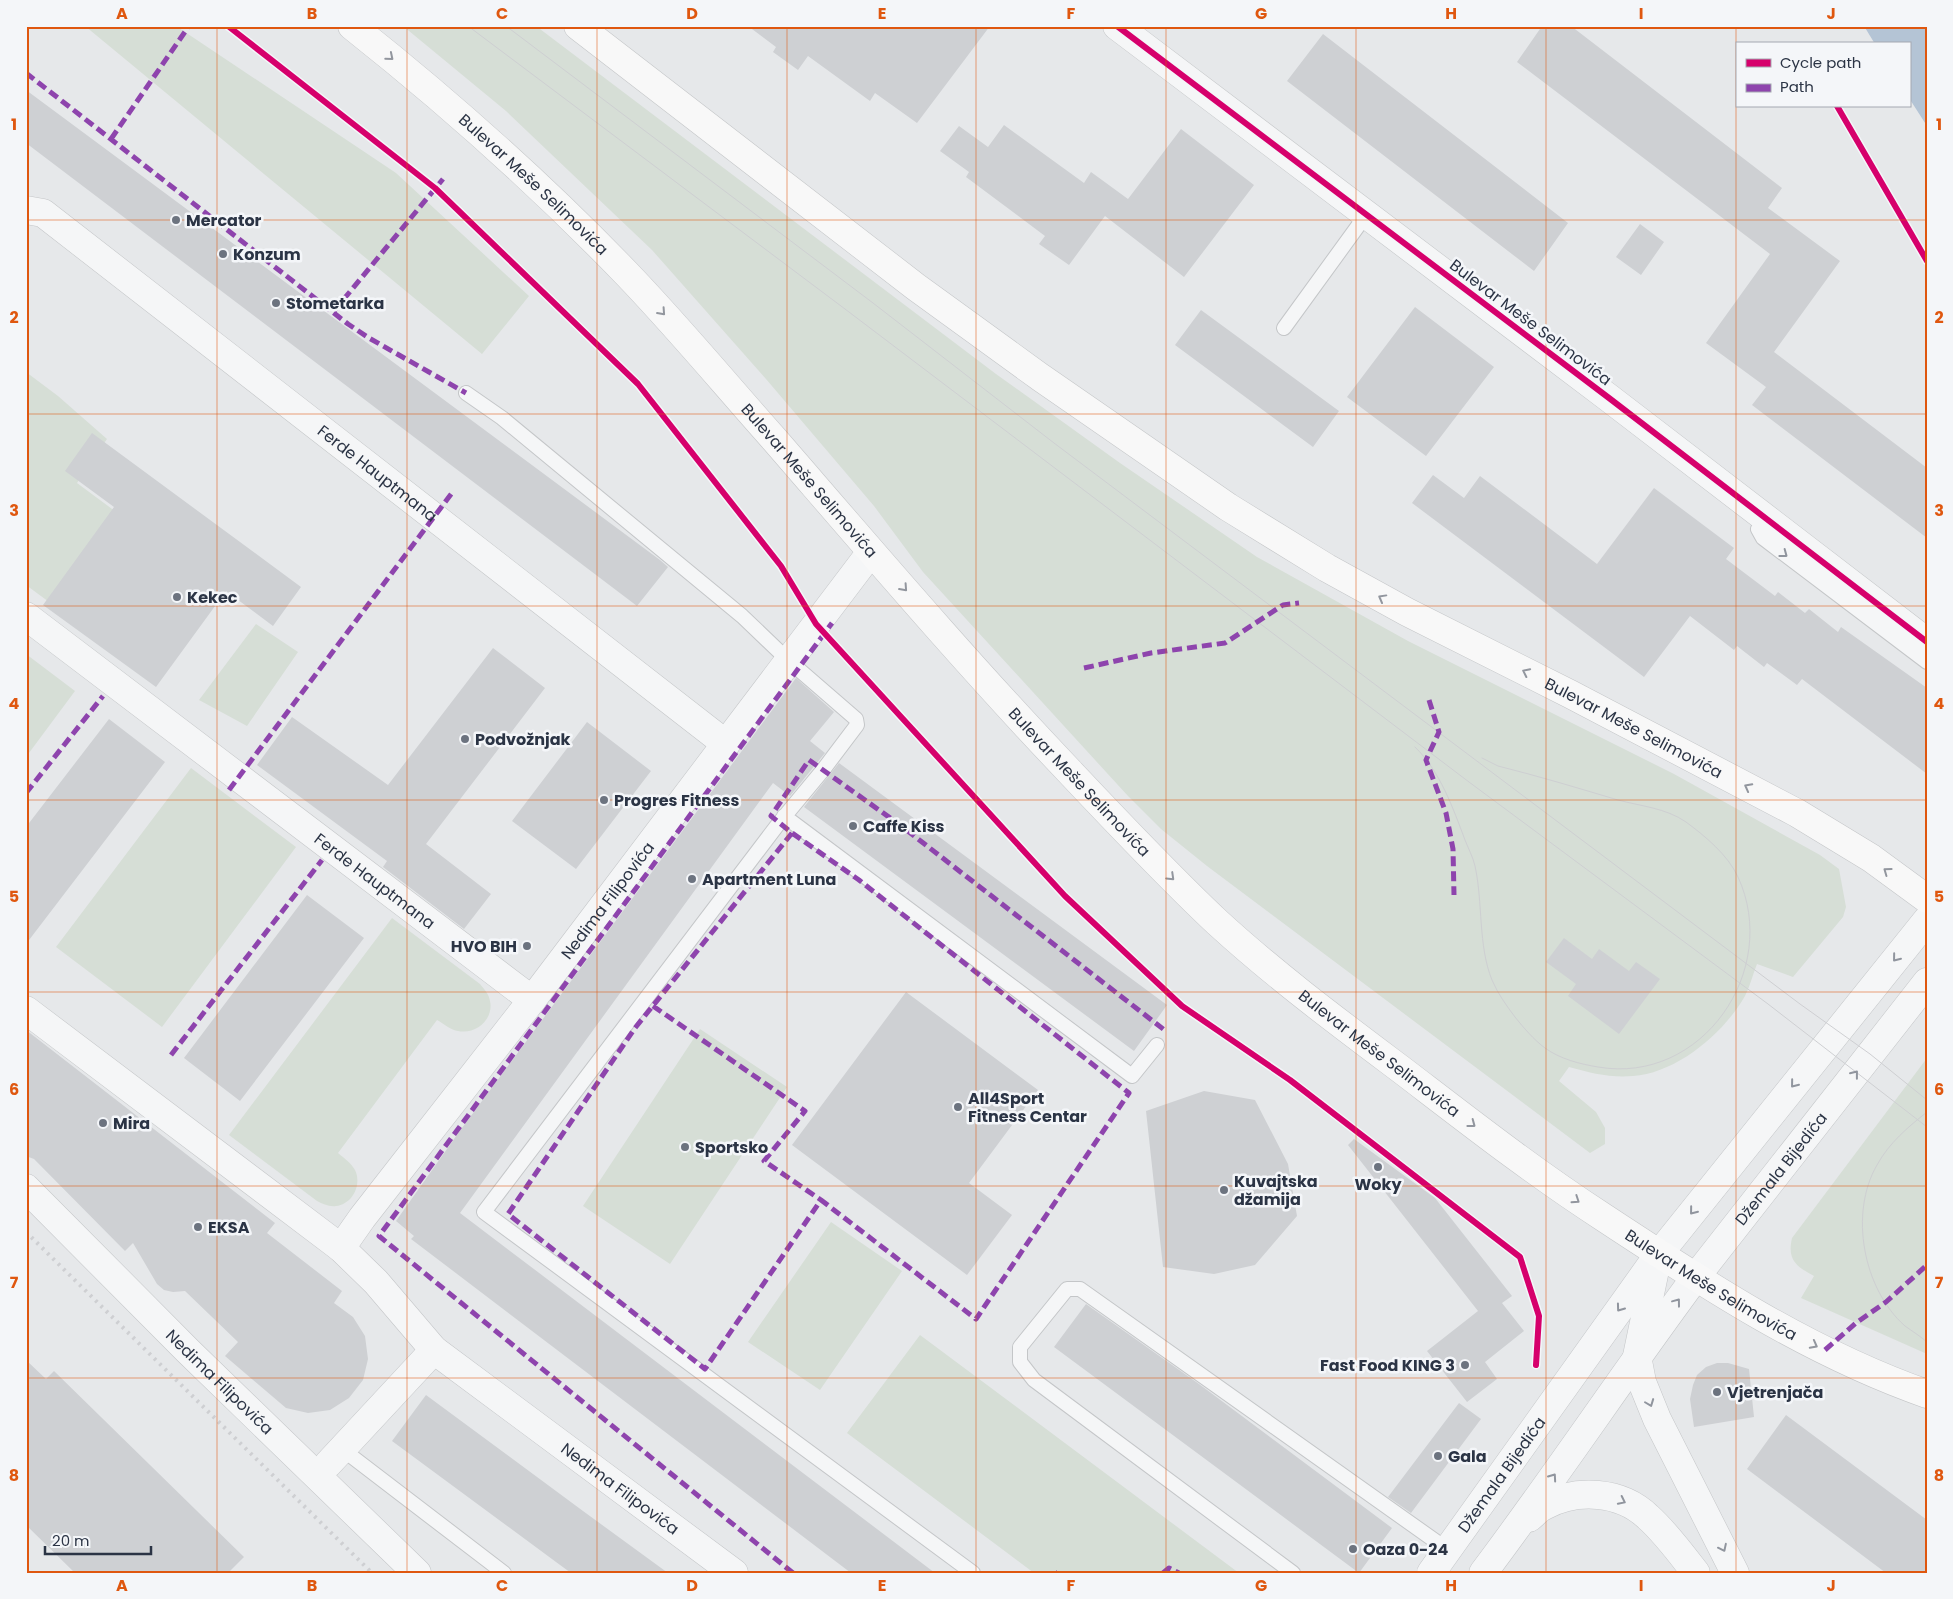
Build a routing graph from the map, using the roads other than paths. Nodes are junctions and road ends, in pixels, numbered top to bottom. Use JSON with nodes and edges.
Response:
{"nodes":[{"id":1,"x":352,"y":26,"type":"edge"},
{"id":2,"x":578,"y":26,"type":"edge"},
{"id":3,"x":1117,"y":26,"type":"edge"},
{"id":4,"x":26,"y":210,"type":"edge"},
{"id":5,"x":1366,"y":214,"type":"junction"},
{"id":6,"x":1284,"y":328,"type":"dead end"},
{"id":7,"x":466,"y":393,"type":"dead end"},
{"id":8,"x":1766,"y":519,"type":"junction"},
{"id":9,"x":871,"y":552,"type":"junction"},
{"id":10,"x":26,"y":616,"type":"edge"},
{"id":11,"x":1927,"y":642,"type":"edge"},
{"id":12,"x":789,"y":661,"type":"junction"},
{"id":13,"x":1927,"y":662,"type":"edge"},
{"id":14,"x":726,"y":744,"type":"junction"},
{"id":15,"x":784,"y":816,"type":"junction"},
{"id":16,"x":1927,"y":900,"type":"edge"},
{"id":17,"x":1927,"y":920,"type":"edge"},
{"id":18,"x":1927,"y":982,"type":"edge"},
{"id":19,"x":532,"y":1000,"type":"junction"},
{"id":20,"x":26,"y":1010,"type":"edge"},
{"id":21,"x":1157,"y":1044,"type":"dead end"},
{"id":22,"x":26,"y":1188,"type":"edge"},
{"id":23,"x":341,"y":1248,"type":"junction"},
{"id":24,"x":1659,"y":1254,"type":"junction"},
{"id":25,"x":1695,"y":1278,"type":"junction"},
{"id":26,"x":434,"y":1350,"type":"junction"},
{"id":27,"x":1637,"y":1356,"type":"junction"},
{"id":28,"x":1927,"y":1394,"type":"edge"},
{"id":29,"x":335,"y":1457,"type":"joint"},
{"id":30,"x":1515,"y":1530,"type":"junction"},
{"id":31,"x":1448,"y":1550,"type":"junction"},
{"id":32,"x":417,"y":1573,"type":"edge"},
{"id":33,"x":504,"y":1573,"type":"edge"},
{"id":34,"x":734,"y":1573,"type":"edge"},
{"id":35,"x":973,"y":1573,"type":"edge"},
{"id":36,"x":1293,"y":1573,"type":"edge"},
{"id":37,"x":1431,"y":1573,"type":"edge"},
{"id":38,"x":1483,"y":1573,"type":"edge"},
{"id":39,"x":1696,"y":1573,"type":"edge"},
{"id":40,"x":1735,"y":1573,"type":"edge"}],
"edges":[{"from":1,"to":9,"type":"main road","name":"Bulevar Meše Selimovića","one_way":true},
{"from":16,"to":2,"type":"main road","name":"Bulevar Meše Selimovića","one_way":true},
{"from":3,"to":5,"type":"street","name":"Bulevar Meše Selimovića"},
{"from":4,"to":14,"type":"street","name":"Ferde Hauptmana"},
{"from":5,"to":6,"type":"lane"},
{"from":5,"to":8,"type":"street","name":"Bulevar Meše Selimovića"},
{"from":7,"to":12,"type":"lane"},
{"from":8,"to":11,"type":"street","name":"Bulevar Meše Selimovića"},
{"from":8,"to":13,"type":"lane","one_way":true},
{"from":9,"to":12,"type":"street","name":"Nedima Filipovića"},
{"from":9,"to":24,"type":"main road","name":"Bulevar Meše Selimovića","one_way":true},
{"from":10,"to":19,"type":"street","name":"Ferde Hauptmana"},
{"from":12,"to":14,"type":"street","name":"Nedima Filipovića"},
{"from":12,"to":15,"type":"lane"},
{"from":14,"to":19,"type":"street","name":"Nedima Filipovića"},
{"from":15,"to":21,"type":"lane"},
{"from":15,"to":35,"type":"lane"},
{"from":17,"to":24,"type":"street","name":"Džemala Bijedića","one_way":true},
{"from":25,"to":18,"type":"street","name":"Džemala Bijedića","one_way":true},
{"from":19,"to":23,"type":"street","name":"Nedima Filipovića"},
{"from":20,"to":23,"type":"street","name":"Nedima Filipovića"},
{"from":22,"to":32,"type":"street","name":"Nedima Filipovića"},
{"from":23,"to":26,"type":"street","name":"Nedima Filipovića"},
{"from":24,"to":25,"type":"main road","name":"Bulevar Meše Selimovića"},
{"from":24,"to":27,"type":"street","name":"Džemala Bijedića"},
{"from":24,"to":31,"type":"street","name":"Džemala Bijedića","one_way":true},
{"from":27,"to":25,"type":"street","name":"Džemala Bijedića","one_way":true},
{"from":25,"to":28,"type":"main road","name":"Bulevar Meše Selimovića","one_way":true},
{"from":26,"to":29,"type":"street"},
{"from":26,"to":34,"type":"street","name":"Nedima Filipovića"},
{"from":30,"to":27,"type":"street","name":"Džemala Bijedića","one_way":true},
{"from":27,"to":40,"type":"street","name":"Džemala Bijedića","one_way":true},
{"from":29,"to":33,"type":"lane"},
{"from":30,"to":38,"type":"street","name":"Džemala Bijedića"},
{"from":30,"to":39,"type":"street","name":"Džemala Bijedića","one_way":true},
{"from":31,"to":36,"type":"lane"},
{"from":31,"to":37,"type":"street","name":"Džemala Bijedića"}]}
